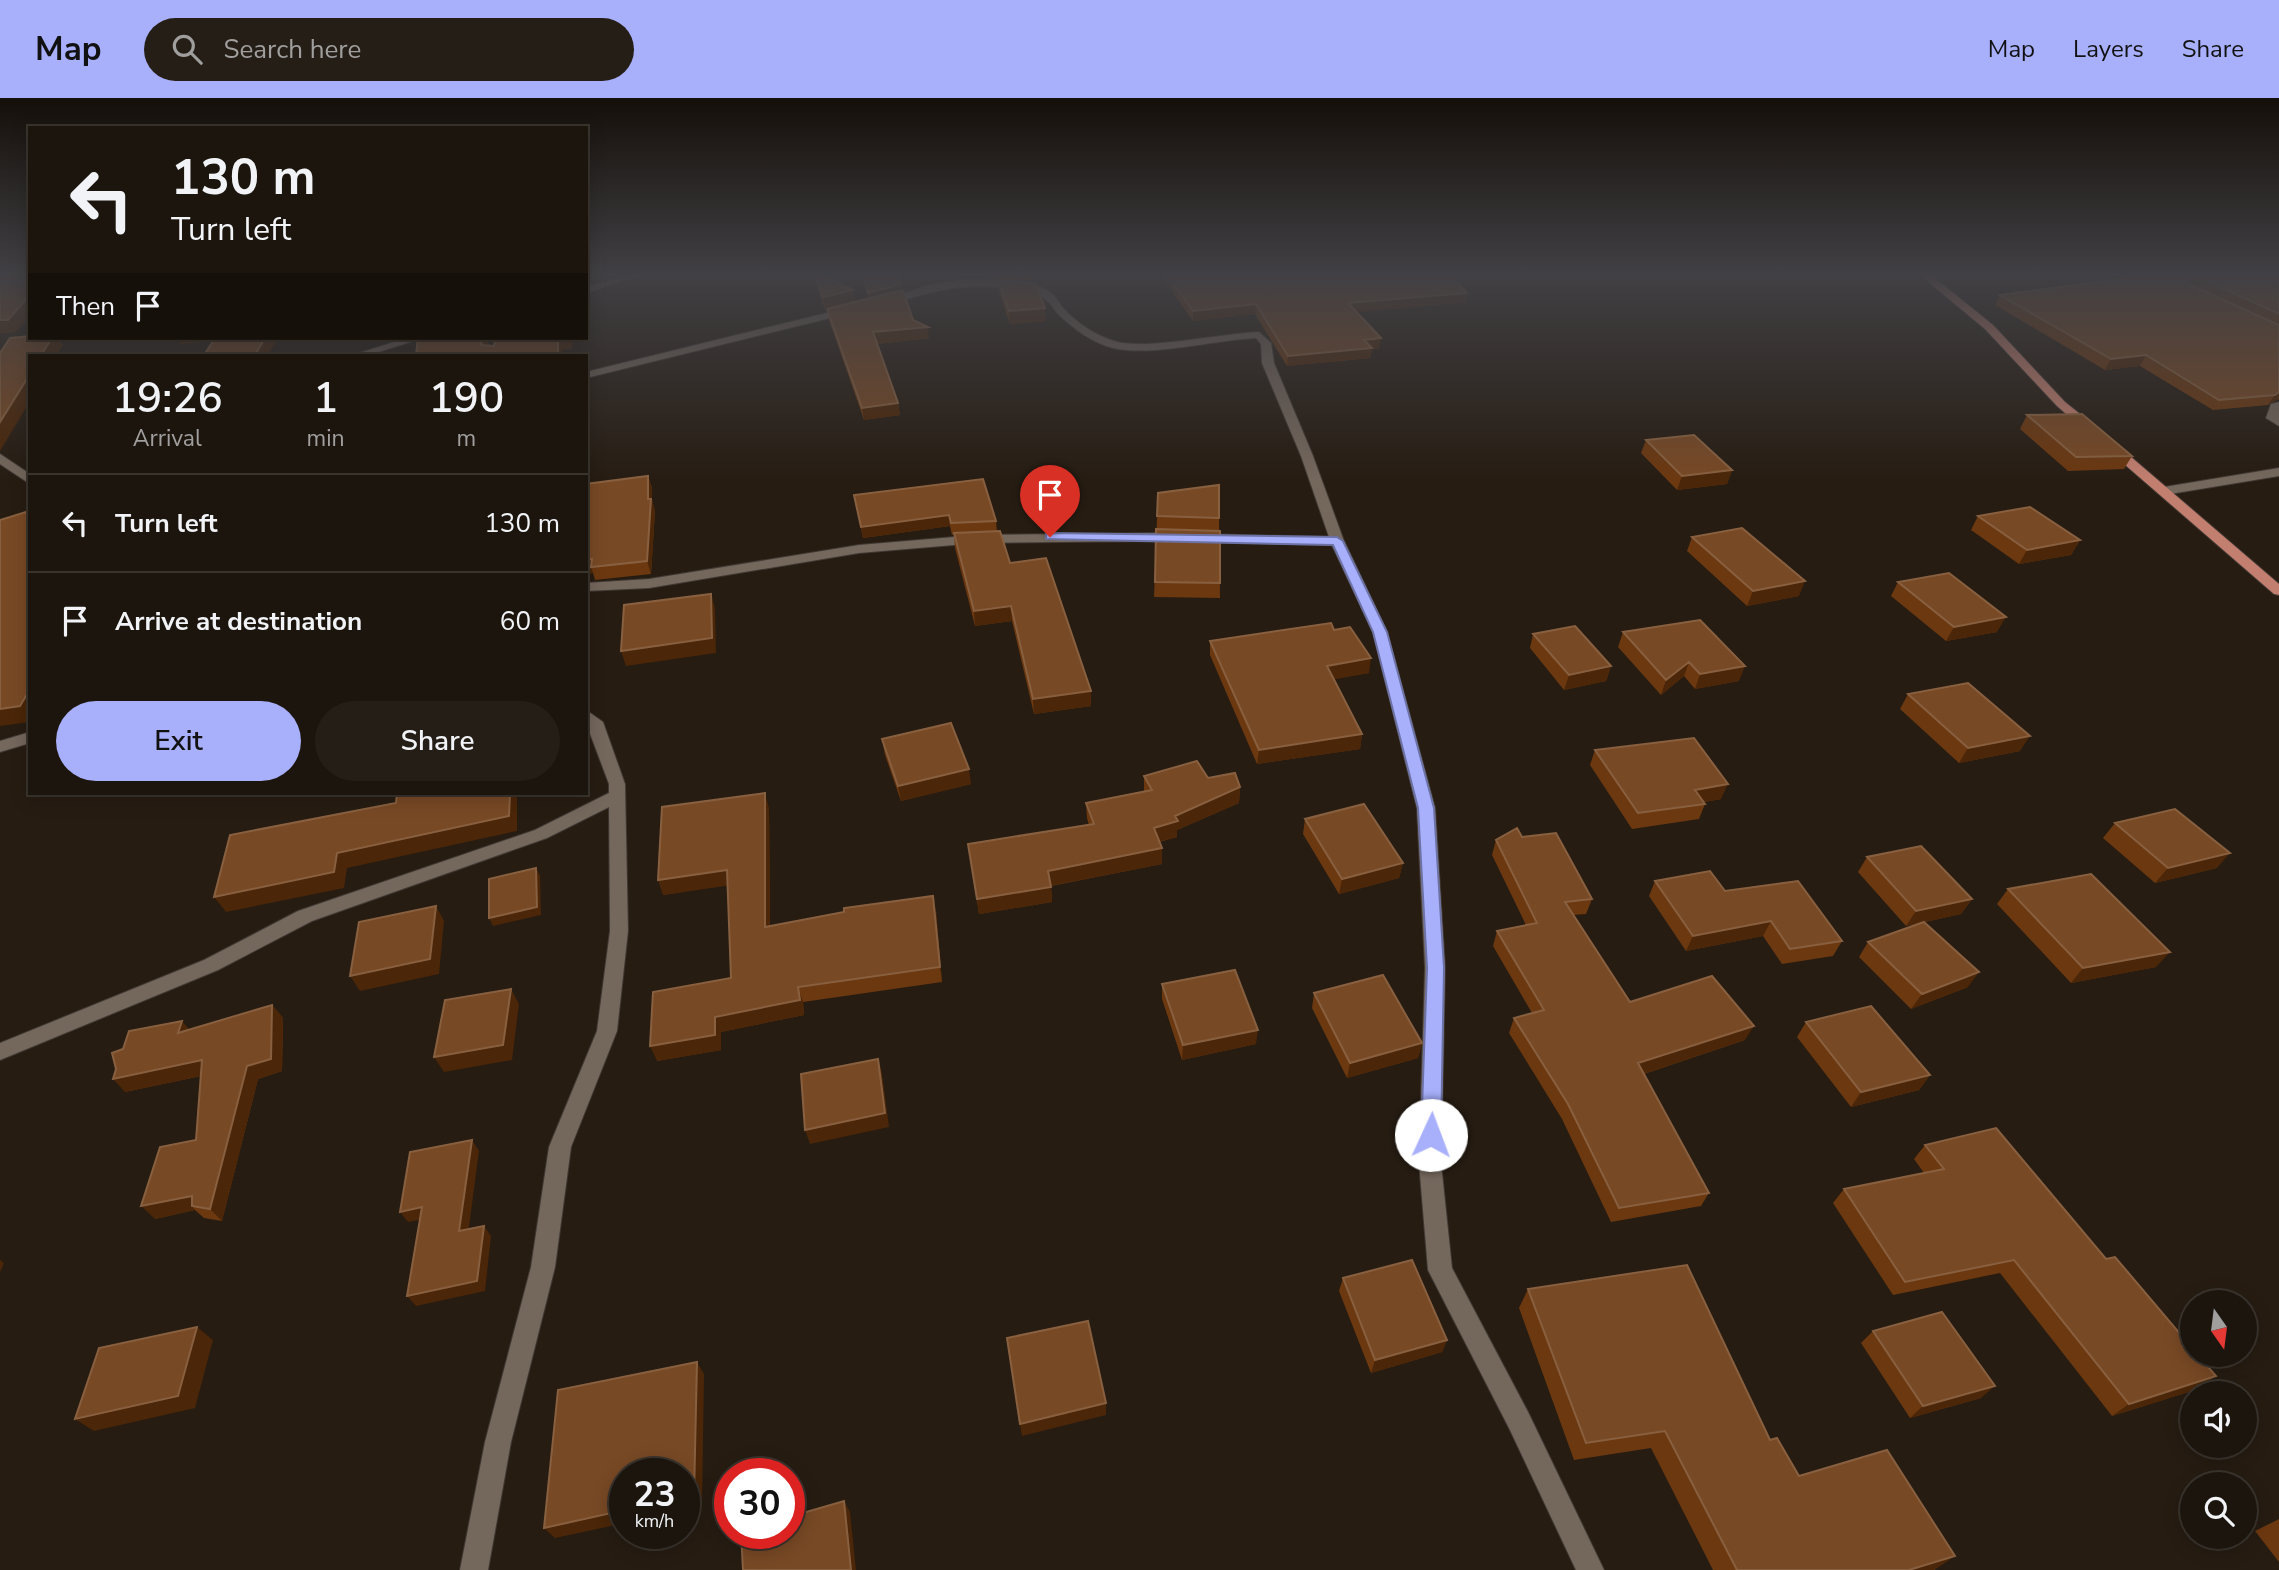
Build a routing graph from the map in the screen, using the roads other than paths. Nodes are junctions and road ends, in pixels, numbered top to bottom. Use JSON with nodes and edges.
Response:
{"nodes":[{"id":1,"x":398,"y":344,"type":"edge"},
{"id":2,"x":713,"y":344,"type":"edge"},
{"id":3,"x":1111,"y":344,"type":"edge"},
{"id":4,"x":1171,"y":344,"type":"edge"},
{"id":5,"x":1266,"y":344,"type":"edge"},
{"id":6,"x":2005,"y":344,"type":"edge"},
{"id":7,"x":362,"y":354,"type":"edge"},
{"id":8,"x":588,"y":374,"type":"edge"},
{"id":9,"x":2279,"y":405,"type":"edge"},
{"id":10,"x":2279,"y":422,"type":"edge"},
{"id":11,"x":0,"y":458,"type":"edge"},
{"id":12,"x":23,"y":465,"type":"edge"},
{"id":13,"x":2279,"y":472,"type":"edge"},
{"id":14,"x":2164,"y":491,"type":"junction"},
{"id":15,"x":1337,"y":541,"type":"junction"},
{"id":16,"x":588,"y":587,"type":"edge"},
{"id":17,"x":2279,"y":591,"type":"edge"},
{"id":18,"x":588,"y":717,"type":"edge"},
{"id":19,"x":28,"y":738,"type":"edge"},
{"id":20,"x":0,"y":747,"type":"edge"},
{"id":21,"x":617,"y":796,"type":"junction"},
{"id":22,"x":0,"y":1052,"type":"edge"},
{"id":23,"x":474,"y":1570,"type":"edge"},
{"id":24,"x":1590,"y":1570,"type":"edge"}],
"edges":[{"from":1,"to":7,"type":"street"},
{"from":2,"to":8,"type":"street"},
{"from":3,"to":4,"type":"street"},
{"from":5,"to":15,"type":"street"},
{"from":6,"to":14,"type":"main road"},
{"from":9,"to":10,"type":"street"},
{"from":11,"to":12,"type":"street"},
{"from":13,"to":14,"type":"street"},
{"from":14,"to":17,"type":"main road"},
{"from":15,"to":16,"type":"street"},
{"from":15,"to":24,"type":"street"},
{"from":18,"to":21,"type":"street"},
{"from":19,"to":20,"type":"street"},
{"from":21,"to":22,"type":"street"},
{"from":21,"to":23,"type":"street"}]}
